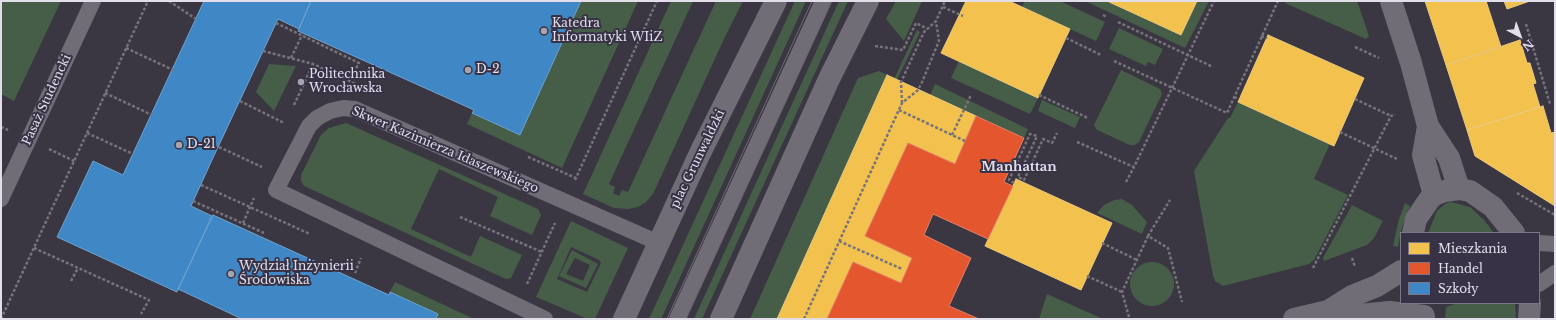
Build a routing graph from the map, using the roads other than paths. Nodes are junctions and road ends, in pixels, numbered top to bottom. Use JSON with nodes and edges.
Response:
{"nodes":[{"id":1,"x":93,"y":1,"type":"edge"},
{"id":2,"x":776,"y":1,"type":"edge"},
{"id":3,"x":823,"y":1,"type":"edge"},
{"id":4,"x":868,"y":1,"type":"edge"},
{"id":5,"x":1391,"y":1,"type":"edge"},
{"id":6,"x":1428,"y":126,"type":"junction"},
{"id":7,"x":1459,"y":189,"type":"junction"},
{"id":8,"x":1434,"y":195,"type":"junction"},
{"id":9,"x":1,"y":199,"type":"edge"},
{"id":10,"x":1413,"y":232,"type":"edge"},
{"id":11,"x":1513,"y":232,"type":"edge"},
{"id":12,"x":658,"y":243,"type":"junction"},
{"id":13,"x":1540,"y":243,"type":"edge"},
{"id":14,"x":1555,"y":244,"type":"edge"},
{"id":15,"x":1400,"y":272,"type":"edge"},
{"id":16,"x":1555,"y":273,"type":"edge"},
{"id":17,"x":1540,"y":283,"type":"edge"},
{"id":18,"x":1530,"y":304,"type":"edge"},
{"id":19,"x":1328,"y":311,"type":"junction"},
{"id":20,"x":1424,"y":313,"type":"edge"},
{"id":21,"x":545,"y":319,"type":"edge"},
{"id":22,"x":624,"y":319,"type":"edge"},
{"id":23,"x":677,"y":319,"type":"edge"},
{"id":24,"x":721,"y":319,"type":"edge"},
{"id":25,"x":1294,"y":319,"type":"edge"},
{"id":26,"x":1529,"y":319,"type":"edge"}],
"edges":[{"from":1,"to":9,"type":"lane","name":"Pasaż Studencki"},
{"from":2,"to":12,"type":"main road","name":"plac Grunwaldzki"},
{"from":3,"to":23,"type":"lane"},
{"from":4,"to":24,"type":"main road"},
{"from":5,"to":6,"type":"main road"},
{"from":6,"to":7,"type":"main road"},
{"from":6,"to":8,"type":"main road"},
{"from":7,"to":8,"type":"main road"},
{"from":7,"to":11,"type":"main road"},
{"from":8,"to":10,"type":"main road"},
{"from":12,"to":21,"type":"lane","name":"Skwer Kazimierza Idaszewskiego"},
{"from":12,"to":22,"type":"main road","name":"plac Grunwaldzki"},
{"from":13,"to":14,"type":"lane"},
{"from":15,"to":19,"type":"main road"},
{"from":16,"to":17,"type":"lane"},
{"from":18,"to":26,"type":"main road"},
{"from":19,"to":20,"type":"main road"},
{"from":19,"to":25,"type":"main road"}]}
